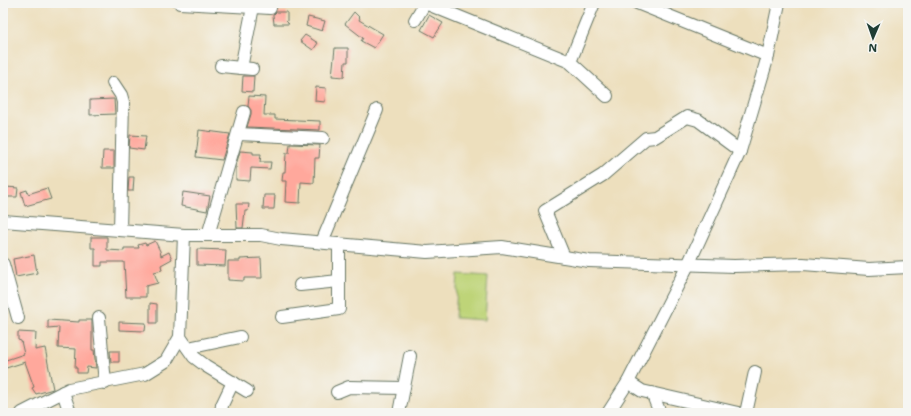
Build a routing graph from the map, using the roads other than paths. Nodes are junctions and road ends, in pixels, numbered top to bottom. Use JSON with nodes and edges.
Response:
{"nodes":[{"id":1,"x":180,"y":3,"type":"edge"},
{"id":2,"x":271,"y":3,"type":"edge"},
{"id":3,"x":425,"y":3,"type":"edge"},
{"id":4,"x":594,"y":3,"type":"edge"},
{"id":5,"x":637,"y":3,"type":"edge"},
{"id":6,"x":779,"y":3,"type":"edge"},
{"id":7,"x":253,"y":7,"type":"junction"},
{"id":8,"x":415,"y":20,"type":"dead end"},
{"id":9,"x":768,"y":56,"type":"junction"},
{"id":10,"x":570,"y":62,"type":"junction"},
{"id":11,"x":220,"y":66,"type":"dead end"},
{"id":12,"x":113,"y":83,"type":"dead end"},
{"id":13,"x":606,"y":96,"type":"dead end"},
{"id":14,"x":377,"y":110,"type":"dead end"},
{"id":15,"x":244,"y":112,"type":"dead end"},
{"id":16,"x":238,"y":134,"type":"junction"},
{"id":17,"x":323,"y":138,"type":"dead end"},
{"id":18,"x":740,"y":151,"type":"junction"},
{"id":19,"x":3,"y":221,"type":"edge"},
{"id":20,"x":120,"y":230,"type":"junction"},
{"id":21,"x":184,"y":235,"type":"junction"},
{"id":22,"x":208,"y":235,"type":"junction"},
{"id":23,"x":322,"y":242,"type":"junction"},
{"id":24,"x":339,"y":244,"type":"junction"},
{"id":25,"x":564,"y":257,"type":"junction"},
{"id":26,"x":3,"y":264,"type":"edge"},
{"id":27,"x":688,"y":265,"type":"junction"},
{"id":28,"x":908,"y":267,"type":"edge"},
{"id":29,"x":339,"y":281,"type":"junction"},
{"id":30,"x":300,"y":285,"type":"dead end"},
{"id":31,"x":282,"y":317,"type":"dead end"},
{"id":32,"x":18,"y":318,"type":"dead end"},
{"id":33,"x":99,"y":318,"type":"dead end"},
{"id":34,"x":180,"y":337,"type":"junction"},
{"id":35,"x":240,"y":337,"type":"dead end"},
{"id":36,"x":188,"y":348,"type":"junction"},
{"id":37,"x":410,"y":356,"type":"dead end"},
{"id":38,"x":755,"y":372,"type":"dead end"},
{"id":39,"x":233,"y":382,"type":"junction"},
{"id":40,"x":628,"y":382,"type":"junction"},
{"id":41,"x":105,"y":383,"type":"junction"},
{"id":42,"x":404,"y":388,"type":"junction"},
{"id":43,"x":247,"y":391,"type":"dead end"},
{"id":44,"x":63,"y":392,"type":"junction"},
{"id":45,"x":337,"y":392,"type":"dead end"},
{"id":46,"x":652,"y":393,"type":"junction"},
{"id":47,"x":22,"y":413,"type":"edge"},
{"id":48,"x":70,"y":413,"type":"edge"},
{"id":49,"x":221,"y":413,"type":"edge"},
{"id":50,"x":399,"y":413,"type":"edge"},
{"id":51,"x":608,"y":413,"type":"edge"},
{"id":52,"x":660,"y":413,"type":"edge"},
{"id":53,"x":738,"y":413,"type":"edge"},
{"id":54,"x":746,"y":413,"type":"edge"}],
"edges":[{"from":1,"to":7,"type":"street"},
{"from":2,"to":7,"type":"street"},
{"from":3,"to":8,"type":"street"},
{"from":3,"to":10,"type":"street"},
{"from":4,"to":10,"type":"street"},
{"from":5,"to":9,"type":"street"},
{"from":6,"to":9,"type":"street"},
{"from":7,"to":11,"type":"street"},
{"from":9,"to":18,"type":"street"},
{"from":10,"to":13,"type":"street"},
{"from":12,"to":20,"type":"street"},
{"from":14,"to":23,"type":"street"},
{"from":15,"to":16,"type":"street"},
{"from":16,"to":17,"type":"street"},
{"from":16,"to":22,"type":"street"},
{"from":18,"to":25,"type":"street"},
{"from":18,"to":27,"type":"street"},
{"from":19,"to":20,"type":"street"},
{"from":20,"to":21,"type":"street"},
{"from":21,"to":22,"type":"street"},
{"from":21,"to":34,"type":"street"},
{"from":22,"to":23,"type":"street"},
{"from":23,"to":24,"type":"street"},
{"from":24,"to":25,"type":"street"},
{"from":24,"to":29,"type":"street"},
{"from":25,"to":27,"type":"street"},
{"from":26,"to":32,"type":"street"},
{"from":27,"to":28,"type":"street"},
{"from":27,"to":40,"type":"street"},
{"from":29,"to":30,"type":"street"},
{"from":29,"to":31,"type":"street"},
{"from":33,"to":41,"type":"street"},
{"from":34,"to":36,"type":"street"},
{"from":34,"to":41,"type":"street"},
{"from":35,"to":36,"type":"street"},
{"from":36,"to":39,"type":"street"},
{"from":37,"to":42,"type":"street"},
{"from":38,"to":54,"type":"street"},
{"from":39,"to":43,"type":"street"},
{"from":39,"to":49,"type":"street"},
{"from":40,"to":46,"type":"street"},
{"from":40,"to":51,"type":"street"},
{"from":41,"to":44,"type":"street"},
{"from":42,"to":45,"type":"street"},
{"from":42,"to":50,"type":"street"},
{"from":44,"to":47,"type":"street"},
{"from":44,"to":48,"type":"street"},
{"from":46,"to":52,"type":"street"},
{"from":46,"to":53,"type":"street"}]}
